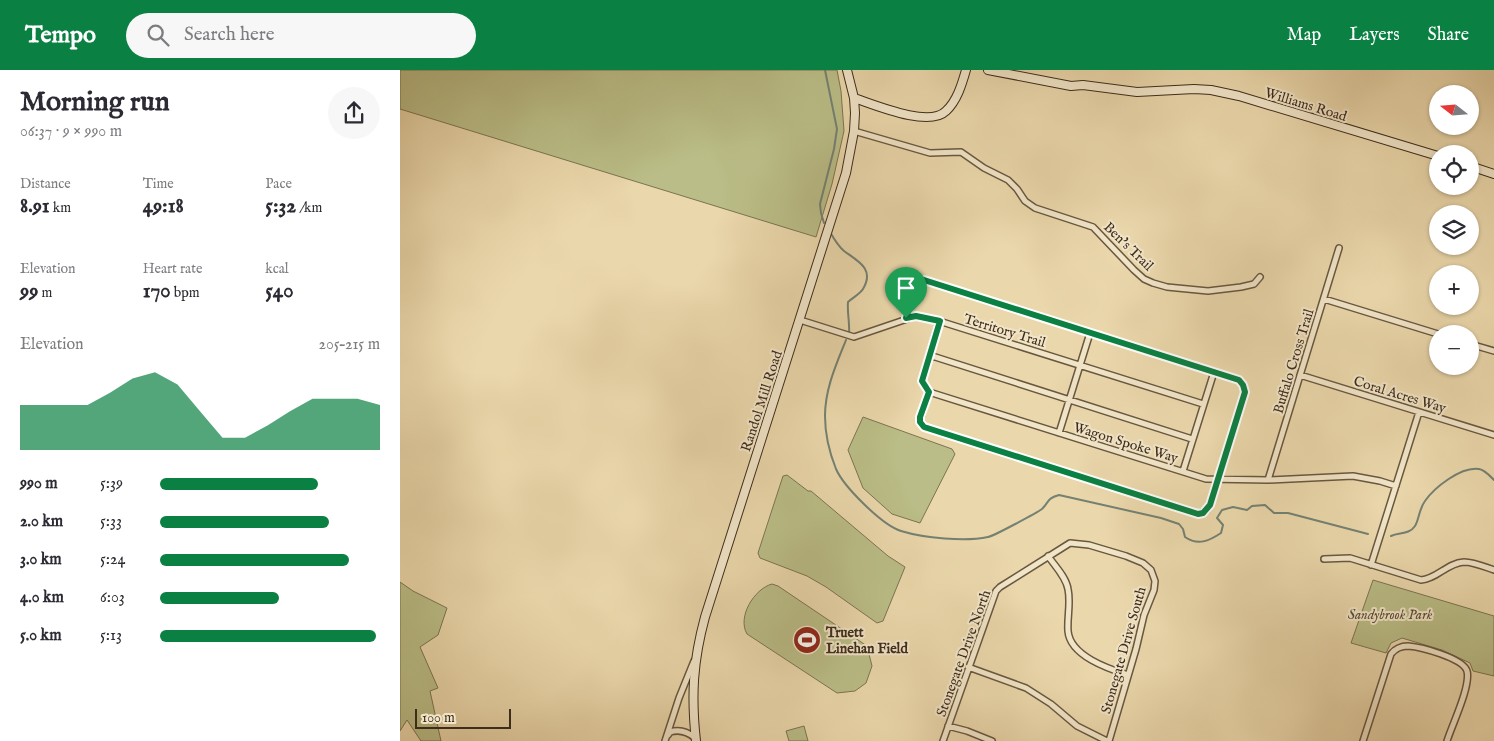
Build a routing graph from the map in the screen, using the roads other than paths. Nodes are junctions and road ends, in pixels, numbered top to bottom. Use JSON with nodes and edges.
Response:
{"nodes":[{"id":1,"x":847,"y":70,"type":"edge"},
{"id":2,"x":966,"y":70,"type":"edge"},
{"id":3,"x":988,"y":70,"type":"edge"},
{"id":4,"x":854,"y":98,"type":"junction"},
{"id":5,"x":854,"y":131,"type":"junction"},
{"id":6,"x":1429,"y":153,"type":"edge"},
{"id":7,"x":1479,"y":169,"type":"edge"},
{"id":8,"x":1494,"y":174,"type":"edge"},
{"id":9,"x":1339,"y":248,"type":"dead end"},
{"id":10,"x":1260,"y":277,"type":"dead end"},
{"id":11,"x":1324,"y":299,"type":"junction"},
{"id":12,"x":906,"y":318,"type":"junction"},
{"id":13,"x":800,"y":320,"type":"junction"},
{"id":14,"x":940,"y":321,"type":"junction"},
{"id":15,"x":1429,"y":331,"type":"edge"},
{"id":16,"x":1090,"y":333,"type":"junction"},
{"id":17,"x":1479,"y":347,"type":"edge"},
{"id":18,"x":1494,"y":351,"type":"edge"},
{"id":19,"x":929,"y":354,"type":"junction"},
{"id":20,"x":1080,"y":365,"type":"junction"},
{"id":21,"x":1214,"y":372,"type":"junction"},
{"id":22,"x":1300,"y":375,"type":"junction"},
{"id":23,"x":929,"y":392,"type":"junction"},
{"id":24,"x":1069,"y":400,"type":"junction"},
{"id":25,"x":1203,"y":404,"type":"junction"},
{"id":26,"x":1419,"y":412,"type":"junction"},
{"id":27,"x":1059,"y":432,"type":"junction"},
{"id":28,"x":1494,"y":435,"type":"edge"},
{"id":29,"x":1192,"y":439,"type":"junction"},
{"id":30,"x":1183,"y":471,"type":"junction"},
{"id":31,"x":1218,"y":479,"type":"junction"},
{"id":32,"x":1268,"y":480,"type":"junction"},
{"id":33,"x":1396,"y":486,"type":"junction"},
{"id":34,"x":1048,"y":556,"type":"junction"},
{"id":35,"x":1324,"y":559,"type":"dead end"},
{"id":36,"x":1371,"y":564,"type":"junction"},
{"id":37,"x":1148,"y":567,"type":"joint"},
{"id":38,"x":1494,"y":570,"type":"edge"},
{"id":39,"x":695,"y":658,"type":"junction"},
{"id":40,"x":968,"y":667,"type":"junction"},
{"id":41,"x":1128,"y":675,"type":"junction"},
{"id":42,"x":948,"y":726,"type":"junction"},
{"id":43,"x":665,"y":739,"type":"edge"},
{"id":44,"x":696,"y":740,"type":"edge"},
{"id":45,"x":943,"y":741,"type":"edge"},
{"id":46,"x":992,"y":741,"type":"edge"},
{"id":47,"x":1108,"y":741,"type":"edge"},
{"id":48,"x":1363,"y":741,"type":"edge"},
{"id":49,"x":1447,"y":741,"type":"edge"}],
"edges":[{"from":1,"to":4,"type":"main road","name":"Randol Mill Road"},
{"from":2,"to":4,"type":"main road"},
{"from":3,"to":6,"type":"main road","name":"Williams Road"},
{"from":4,"to":5,"type":"main road","name":"Randol Mill Road"},
{"from":5,"to":10,"type":"street","name":"Ben's Trail"},
{"from":5,"to":13,"type":"main road","name":"Randol Mill Road"},
{"from":7,"to":8,"type":"main road"},
{"from":9,"to":11,"type":"street","name":"Buffalo Cross Trail"},
{"from":11,"to":15,"type":"street"},
{"from":11,"to":22,"type":"street","name":"Buffalo Cross Trail"},
{"from":12,"to":13,"type":"street","name":"Territory Trail"},
{"from":12,"to":14,"type":"street","name":"Territory Trail"},
{"from":12,"to":16,"type":"street"},
{"from":13,"to":39,"type":"main road","name":"Randol Mill Road"},
{"from":14,"to":19,"type":"street"},
{"from":14,"to":20,"type":"street","name":"Territory Trail"},
{"from":16,"to":20,"type":"street"},
{"from":16,"to":21,"type":"street"},
{"from":17,"to":18,"type":"street"},
{"from":19,"to":23,"type":"street"},
{"from":19,"to":24,"type":"street"},
{"from":20,"to":24,"type":"street"},
{"from":20,"to":25,"type":"street","name":"Territory Trail"},
{"from":21,"to":25,"type":"street"},
{"from":21,"to":31,"type":"street"},
{"from":22,"to":26,"type":"street","name":"Coral Acres Way"},
{"from":22,"to":32,"type":"street","name":"Buffalo Cross Trail"},
{"from":23,"to":27,"type":"street","name":"Wagon Spoke Way"},
{"from":23,"to":31,"type":"street"},
{"from":24,"to":27,"type":"street"},
{"from":24,"to":29,"type":"street"},
{"from":25,"to":29,"type":"street"},
{"from":26,"to":28,"type":"street","name":"Coral Acres Way"},
{"from":26,"to":33,"type":"street"},
{"from":27,"to":30,"type":"street","name":"Wagon Spoke Way"},
{"from":29,"to":30,"type":"street"},
{"from":30,"to":31,"type":"street","name":"Wagon Spoke Way"},
{"from":31,"to":32,"type":"street","name":"Wagon Spoke Way"},
{"from":32,"to":33,"type":"street","name":"Wagon Spoke Way"},
{"from":33,"to":36,"type":"street"},
{"from":34,"to":37,"type":"street","name":"Stonegate Drive North"},
{"from":34,"to":40,"type":"street","name":"Stonegate Drive North"},
{"from":34,"to":41,"type":"street"},
{"from":35,"to":36,"type":"street"},
{"from":36,"to":38,"type":"street"},
{"from":37,"to":41,"type":"street","name":"Stonegate Drive South"},
{"from":39,"to":43,"type":"street"},
{"from":39,"to":44,"type":"main road","name":"Randol Mill Road"},
{"from":40,"to":42,"type":"street","name":"Stonegate Drive North"},
{"from":40,"to":47,"type":"street"},
{"from":41,"to":47,"type":"street","name":"Stonegate Drive South"},
{"from":42,"to":45,"type":"street","name":"Stonegate Drive North"},
{"from":42,"to":46,"type":"street"},
{"from":43,"to":44,"type":"street"},
{"from":48,"to":49,"type":"street"}]}
